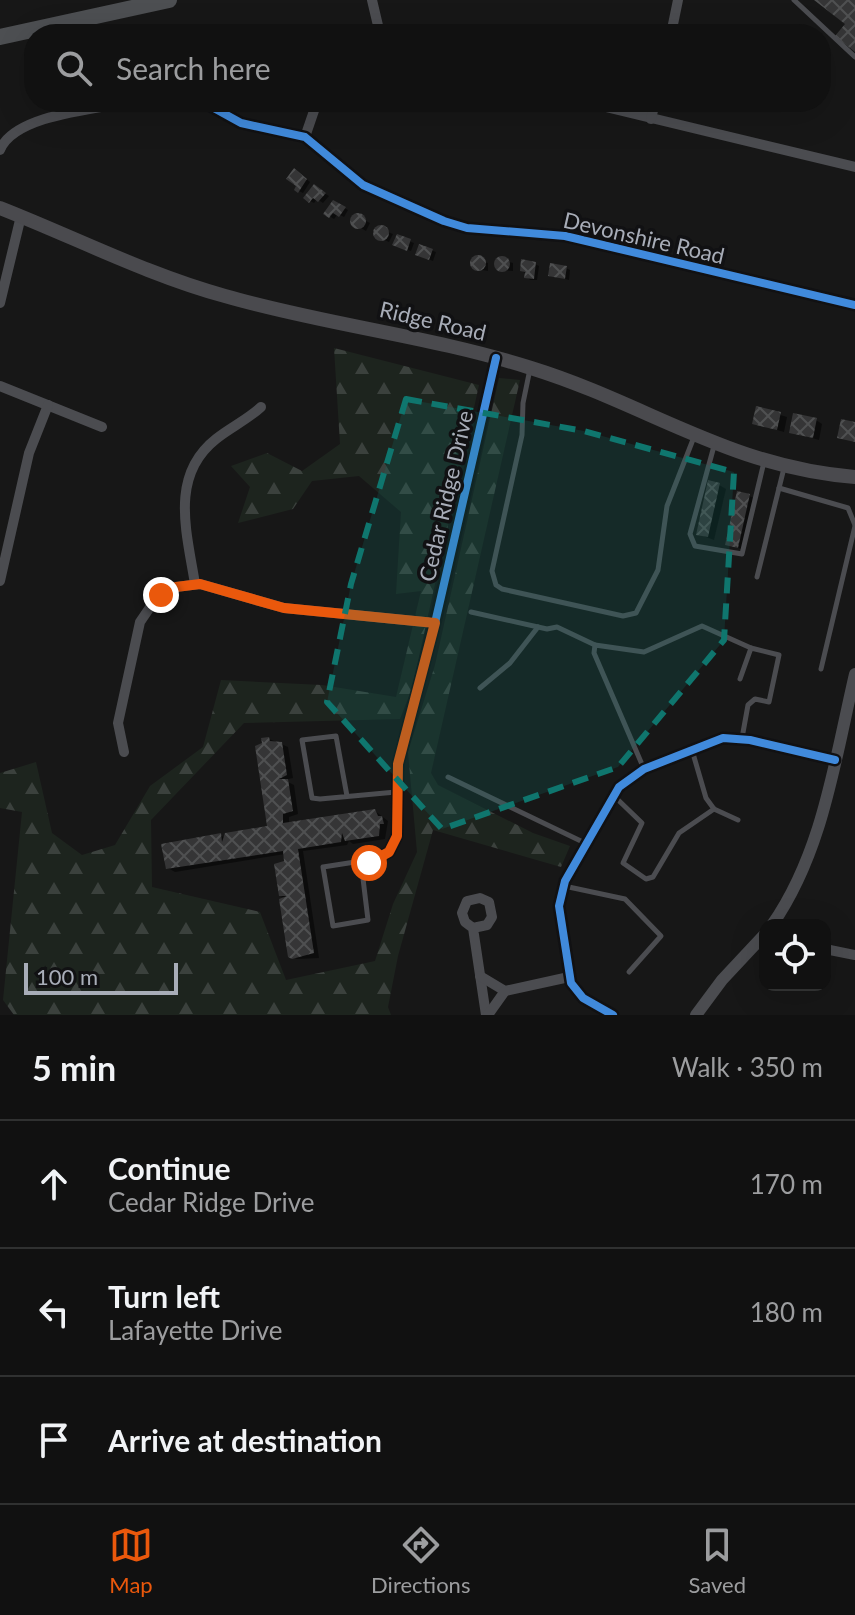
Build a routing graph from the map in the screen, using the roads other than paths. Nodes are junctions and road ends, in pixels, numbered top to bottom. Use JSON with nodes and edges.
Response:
{"nodes":[{"id":1,"x":169,"y":0,"type":"edge"},
{"id":2,"x":372,"y":0,"type":"edge"},
{"id":3,"x":678,"y":0,"type":"edge"},
{"id":4,"x":794,"y":0,"type":"edge"},
{"id":5,"x":59,"y":24,"type":"edge"},
{"id":6,"x":378,"y":24,"type":"edge"},
{"id":7,"x":673,"y":24,"type":"edge"},
{"id":8,"x":820,"y":24,"type":"edge"},
{"id":9,"x":24,"y":32,"type":"edge"},
{"id":10,"x":831,"y":35,"type":"edge"},
{"id":11,"x":0,"y":37,"type":"edge"},
{"id":12,"x":855,"y":57,"type":"edge"},
{"id":13,"x":83,"y":112,"type":"edge"},
{"id":14,"x":221,"y":112,"type":"edge"},
{"id":15,"x":314,"y":112,"type":"edge"},
{"id":16,"x":624,"y":112,"type":"edge"},
{"id":17,"x":653,"y":112,"type":"edge"},
{"id":18,"x":651,"y":119,"type":"junction"},
{"id":19,"x":305,"y":137,"type":"junction"},
{"id":20,"x":0,"y":150,"type":"edge"},
{"id":21,"x":855,"y":167,"type":"edge"},
{"id":22,"x":0,"y":208,"type":"edge"},
{"id":23,"x":21,"y":216,"type":"junction"},
{"id":24,"x":0,"y":303,"type":"edge"},
{"id":25,"x":855,"y":305,"type":"edge"},
{"id":26,"x":496,"y":358,"type":"junction"},
{"id":27,"x":530,"y":367,"type":"junction"},
{"id":28,"x":0,"y":386,"type":"edge"},
{"id":29,"x":48,"y":405,"type":"junction"},
{"id":30,"x":261,"y":407,"type":"dead end"},
{"id":31,"x":102,"y":427,"type":"dead end"},
{"id":32,"x":695,"y":437,"type":"junction"},
{"id":33,"x":714,"y":445,"type":"junction"},
{"id":34,"x":764,"y":462,"type":"junction"},
{"id":35,"x":784,"y":467,"type":"junction"},
{"id":36,"x":855,"y":477,"type":"edge"},
{"id":37,"x":779,"y":488,"type":"junction"},
{"id":38,"x":855,"y":526,"type":"edge"},
{"id":39,"x":3,"y":556,"type":"edge"},
{"id":40,"x":757,"y":577,"type":"dead end"},
{"id":41,"x":0,"y":581,"type":"edge"},
{"id":42,"x":195,"y":584,"type":"junction"},
{"id":43,"x":471,"y":612,"type":"dead end"},
{"id":44,"x":435,"y":623,"type":"junction"},
{"id":45,"x":538,"y":627,"type":"junction"},
{"id":46,"x":595,"y":645,"type":"junction"},
{"id":47,"x":751,"y":648,"type":"junction"},
{"id":48,"x":821,"y":669,"type":"dead end"},
{"id":49,"x":855,"y":674,"type":"edge"},
{"id":50,"x":740,"y":679,"type":"dead end"},
{"id":51,"x":480,"y":688,"type":"dead end"},
{"id":52,"x":742,"y":738,"type":"junction"},
{"id":53,"x":692,"y":749,"type":"junction"},
{"id":54,"x":124,"y":752,"type":"dead end"},
{"id":55,"x":835,"y":760,"type":"junction"},
{"id":56,"x":644,"y":769,"type":"junction"},
{"id":57,"x":448,"y":777,"type":"dead end"},
{"id":58,"x":397,"y":792,"type":"junction"},
{"id":59,"x":612,"y":795,"type":"junction"},
{"id":60,"x":347,"y":796,"type":"junction"},
{"id":61,"x":714,"y":809,"type":"junction"},
{"id":62,"x":738,"y":820,"type":"dead end"},
{"id":63,"x":585,"y":843,"type":"junction"},
{"id":64,"x":365,"y":863,"type":"junction"},
{"id":65,"x":563,"y":886,"type":"junction"},
{"id":66,"x":775,"y":919,"type":"edge"},
{"id":67,"x":473,"y":928,"type":"dead end"},
{"id":68,"x":759,"y":942,"type":"edge"},
{"id":69,"x":831,"y":950,"type":"edge"},
{"id":70,"x":855,"y":955,"type":"edge"},
{"id":71,"x":629,"y":972,"type":"dead end"},
{"id":72,"x":480,"y":976,"type":"junction"},
{"id":73,"x":569,"y":977,"type":"junction"},
{"id":74,"x":505,"y":991,"type":"junction"},
{"id":75,"x":487,"y":1015,"type":"edge"},
{"id":76,"x":613,"y":1015,"type":"edge"},
{"id":77,"x":696,"y":1015,"type":"edge"}],
"edges":[{"from":1,"to":5,"type":"main road"},
{"from":2,"to":6,"type":"street"},
{"from":3,"to":7,"type":"street"},
{"from":4,"to":8,"type":"lane"},
{"from":9,"to":11,"type":"main road"},
{"from":10,"to":12,"type":"lane"},
{"from":13,"to":20,"type":"street"},
{"from":14,"to":19,"type":"street"},
{"from":15,"to":19,"type":"street"},
{"from":16,"to":18,"type":"street"},
{"from":17,"to":18,"type":"street"},
{"from":18,"to":21,"type":"street"},
{"from":19,"to":25,"type":"street","name":"Devonshire Road"},
{"from":22,"to":23,"type":"main road","name":"Ridge Road"},
{"from":23,"to":24,"type":"street"},
{"from":23,"to":26,"type":"main road","name":"Ridge Road"},
{"from":26,"to":27,"type":"main road","name":"Ridge Road"},
{"from":26,"to":44,"type":"street","name":"Cedar Ridge Drive"},
{"from":27,"to":32,"type":"main road","name":"Ridge Road"},
{"from":27,"to":32,"type":"lane"},
{"from":28,"to":29,"type":"street"},
{"from":29,"to":31,"type":"street"},
{"from":29,"to":39,"type":"street"},
{"from":30,"to":42,"type":"street"},
{"from":32,"to":33,"type":"main road","name":"Ridge Road"},
{"from":33,"to":34,"type":"main road","name":"Ridge Road"},
{"from":33,"to":34,"type":"lane"},
{"from":34,"to":35,"type":"main road","name":"Ridge Road"},
{"from":35,"to":36,"type":"main road","name":"Ridge Road"},
{"from":35,"to":37,"type":"lane"},
{"from":37,"to":38,"type":"lane"},
{"from":37,"to":40,"type":"lane"},
{"from":38,"to":48,"type":"lane"},
{"from":39,"to":41,"type":"street"},
{"from":42,"to":44,"type":"street"},
{"from":42,"to":54,"type":"street"},
{"from":43,"to":45,"type":"lane"},
{"from":44,"to":58,"type":"street","name":"Cedar Ridge Drive"},
{"from":45,"to":46,"type":"lane"},
{"from":45,"to":51,"type":"lane"},
{"from":46,"to":47,"type":"lane"},
{"from":46,"to":56,"type":"lane"},
{"from":47,"to":50,"type":"lane"},
{"from":47,"to":52,"type":"lane"},
{"from":49,"to":55,"type":"street"},
{"from":52,"to":53,"type":"street"},
{"from":52,"to":55,"type":"street"},
{"from":53,"to":56,"type":"street"},
{"from":53,"to":61,"type":"lane"},
{"from":55,"to":66,"type":"street"},
{"from":56,"to":59,"type":"street"},
{"from":57,"to":63,"type":"lane"},
{"from":58,"to":60,"type":"lane"},
{"from":58,"to":64,"type":"street","name":"Cedar Ridge Drive"},
{"from":59,"to":61,"type":"lane"},
{"from":59,"to":63,"type":"street"},
{"from":60,"to":60,"type":"lane"},
{"from":61,"to":62,"type":"lane"},
{"from":63,"to":65,"type":"street"},
{"from":64,"to":64,"type":"lane"},
{"from":65,"to":71,"type":"lane"},
{"from":65,"to":73,"type":"street"},
{"from":67,"to":72,"type":"street"},
{"from":68,"to":77,"type":"street"},
{"from":69,"to":70,"type":"street"},
{"from":72,"to":74,"type":"street"},
{"from":72,"to":75,"type":"street"},
{"from":73,"to":74,"type":"street"},
{"from":73,"to":76,"type":"street"},
{"from":74,"to":75,"type":"street"}]}
